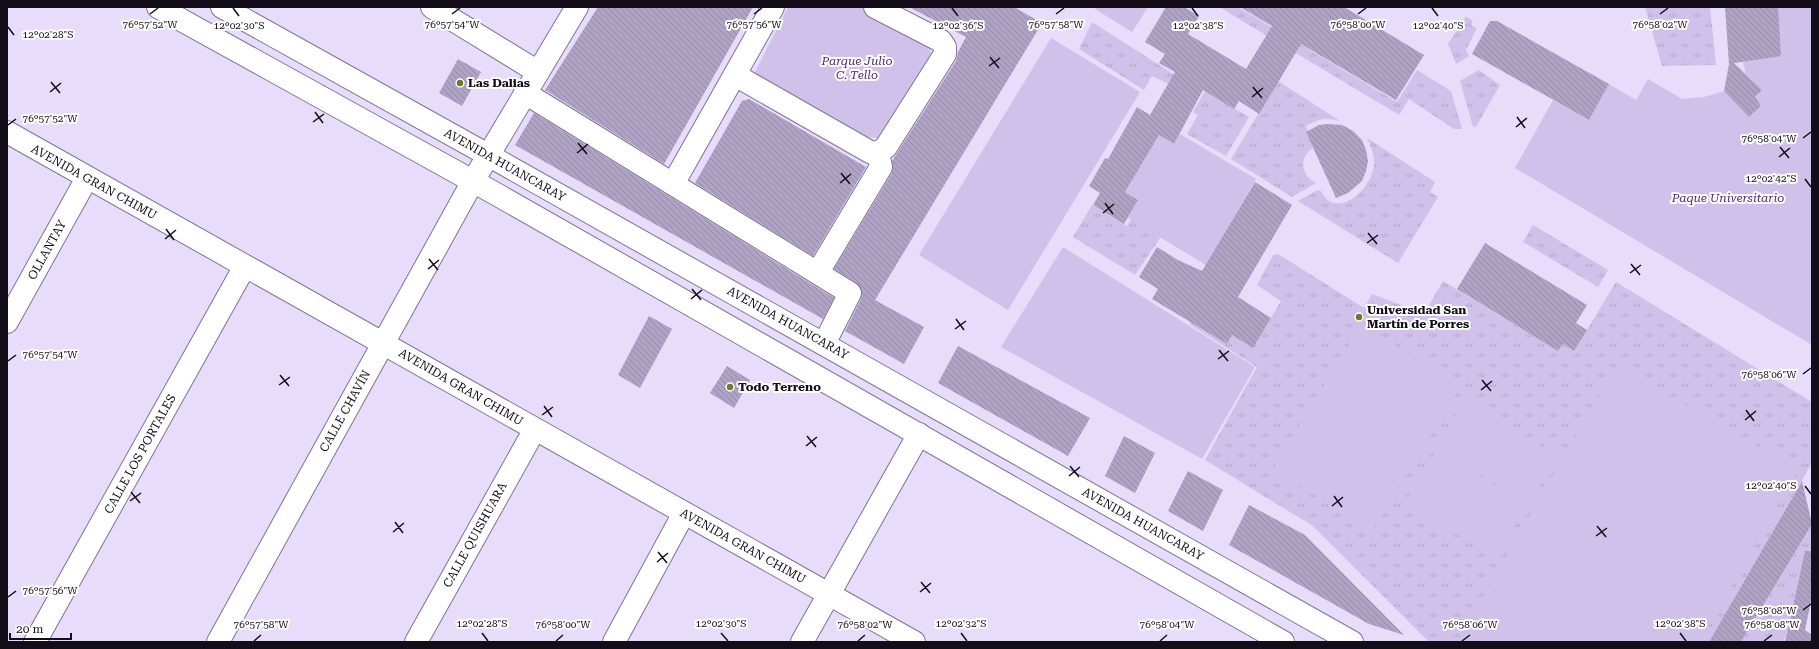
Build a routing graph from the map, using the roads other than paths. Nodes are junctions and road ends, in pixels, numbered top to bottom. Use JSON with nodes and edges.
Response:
{"nodes":[{"id":1,"x":158,"y":7,"type":"edge"},
{"id":2,"x":222,"y":7,"type":"edge"},
{"id":3,"x":432,"y":7,"type":"edge"},
{"id":4,"x":577,"y":7,"type":"edge"},
{"id":5,"x":773,"y":7,"type":"edge"},
{"id":6,"x":875,"y":7,"type":"edge"},
{"id":7,"x":538,"y":72,"type":"junction"},
{"id":8,"x":735,"y":75,"type":"junction"},
{"id":9,"x":525,"y":93,"type":"junction"},
{"id":10,"x":7,"y":132,"type":"edge"},
{"id":11,"x":878,"y":154,"type":"junction"},
{"id":12,"x":488,"y":155,"type":"junction"},
{"id":13,"x":87,"y":178,"type":"junction"},
{"id":14,"x":473,"y":181,"type":"junction"},
{"id":15,"x":673,"y":184,"type":"junction"},
{"id":16,"x":245,"y":266,"type":"junction"},
{"id":17,"x":818,"y":272,"type":"junction"},
{"id":18,"x":7,"y":322,"type":"edge"},
{"id":19,"x":383,"y":342,"type":"junction"},
{"id":20,"x":824,"y":344,"type":"junction"},
{"id":21,"x":535,"y":429,"type":"junction"},
{"id":22,"x":918,"y":434,"type":"junction"},
{"id":23,"x":684,"y":513,"type":"junction"},
{"id":24,"x":828,"y":594,"type":"junction"},
{"id":25,"x":35,"y":642,"type":"edge"},
{"id":26,"x":218,"y":642,"type":"edge"},
{"id":27,"x":416,"y":642,"type":"edge"},
{"id":28,"x":614,"y":642,"type":"edge"},
{"id":29,"x":802,"y":642,"type":"edge"},
{"id":30,"x":914,"y":642,"type":"edge"},
{"id":31,"x":1283,"y":642,"type":"edge"},
{"id":32,"x":1352,"y":642,"type":"edge"}],
"edges":[{"from":1,"to":14,"type":"street"},
{"from":2,"to":12,"type":"street","name":"AVENIDA HUANCARAY"},
{"from":3,"to":7,"type":"street"},
{"from":4,"to":7,"type":"street","name":"CALLE CHAVÍN"},
{"from":5,"to":8,"type":"street"},
{"from":6,"to":11,"type":"street"},
{"from":7,"to":9,"type":"street","name":"CALLE CHAVÍN"},
{"from":8,"to":11,"type":"street"},
{"from":8,"to":15,"type":"street"},
{"from":9,"to":12,"type":"street","name":"CALLE CHAVÍN"},
{"from":9,"to":15,"type":"street"},
{"from":10,"to":13,"type":"street","name":"AVENIDA GRAN CHIMU"},
{"from":11,"to":17,"type":"street"},
{"from":12,"to":14,"type":"street","name":"CALLE CHAVÍN"},
{"from":12,"to":20,"type":"street","name":"AVENIDA HUANCARAY"},
{"from":13,"to":16,"type":"street","name":"AVENIDA GRAN CHIMU"},
{"from":13,"to":18,"type":"street","name":"OLLANTAY"},
{"from":14,"to":19,"type":"street","name":"CALLE CHAVÍN"},
{"from":14,"to":22,"type":"street"},
{"from":15,"to":17,"type":"street"},
{"from":16,"to":19,"type":"street","name":"AVENIDA GRAN CHIMU"},
{"from":16,"to":25,"type":"street","name":"CALLE LOS PORTALES"},
{"from":17,"to":20,"type":"street"},
{"from":19,"to":21,"type":"street","name":"AVENIDA GRAN CHIMU"},
{"from":19,"to":26,"type":"street","name":"CALLE CHAVÍN"},
{"from":20,"to":32,"type":"street","name":"AVENIDA HUANCARAY"},
{"from":21,"to":23,"type":"street","name":"AVENIDA GRAN CHIMU"},
{"from":21,"to":27,"type":"street","name":"CALLE QUISHUARA"},
{"from":22,"to":24,"type":"street"},
{"from":22,"to":31,"type":"street"},
{"from":23,"to":24,"type":"street","name":"AVENIDA GRAN CHIMU"},
{"from":23,"to":28,"type":"street"},
{"from":24,"to":29,"type":"street"},
{"from":24,"to":30,"type":"street","name":"AVENIDA GRAN CHIMU"}]}
